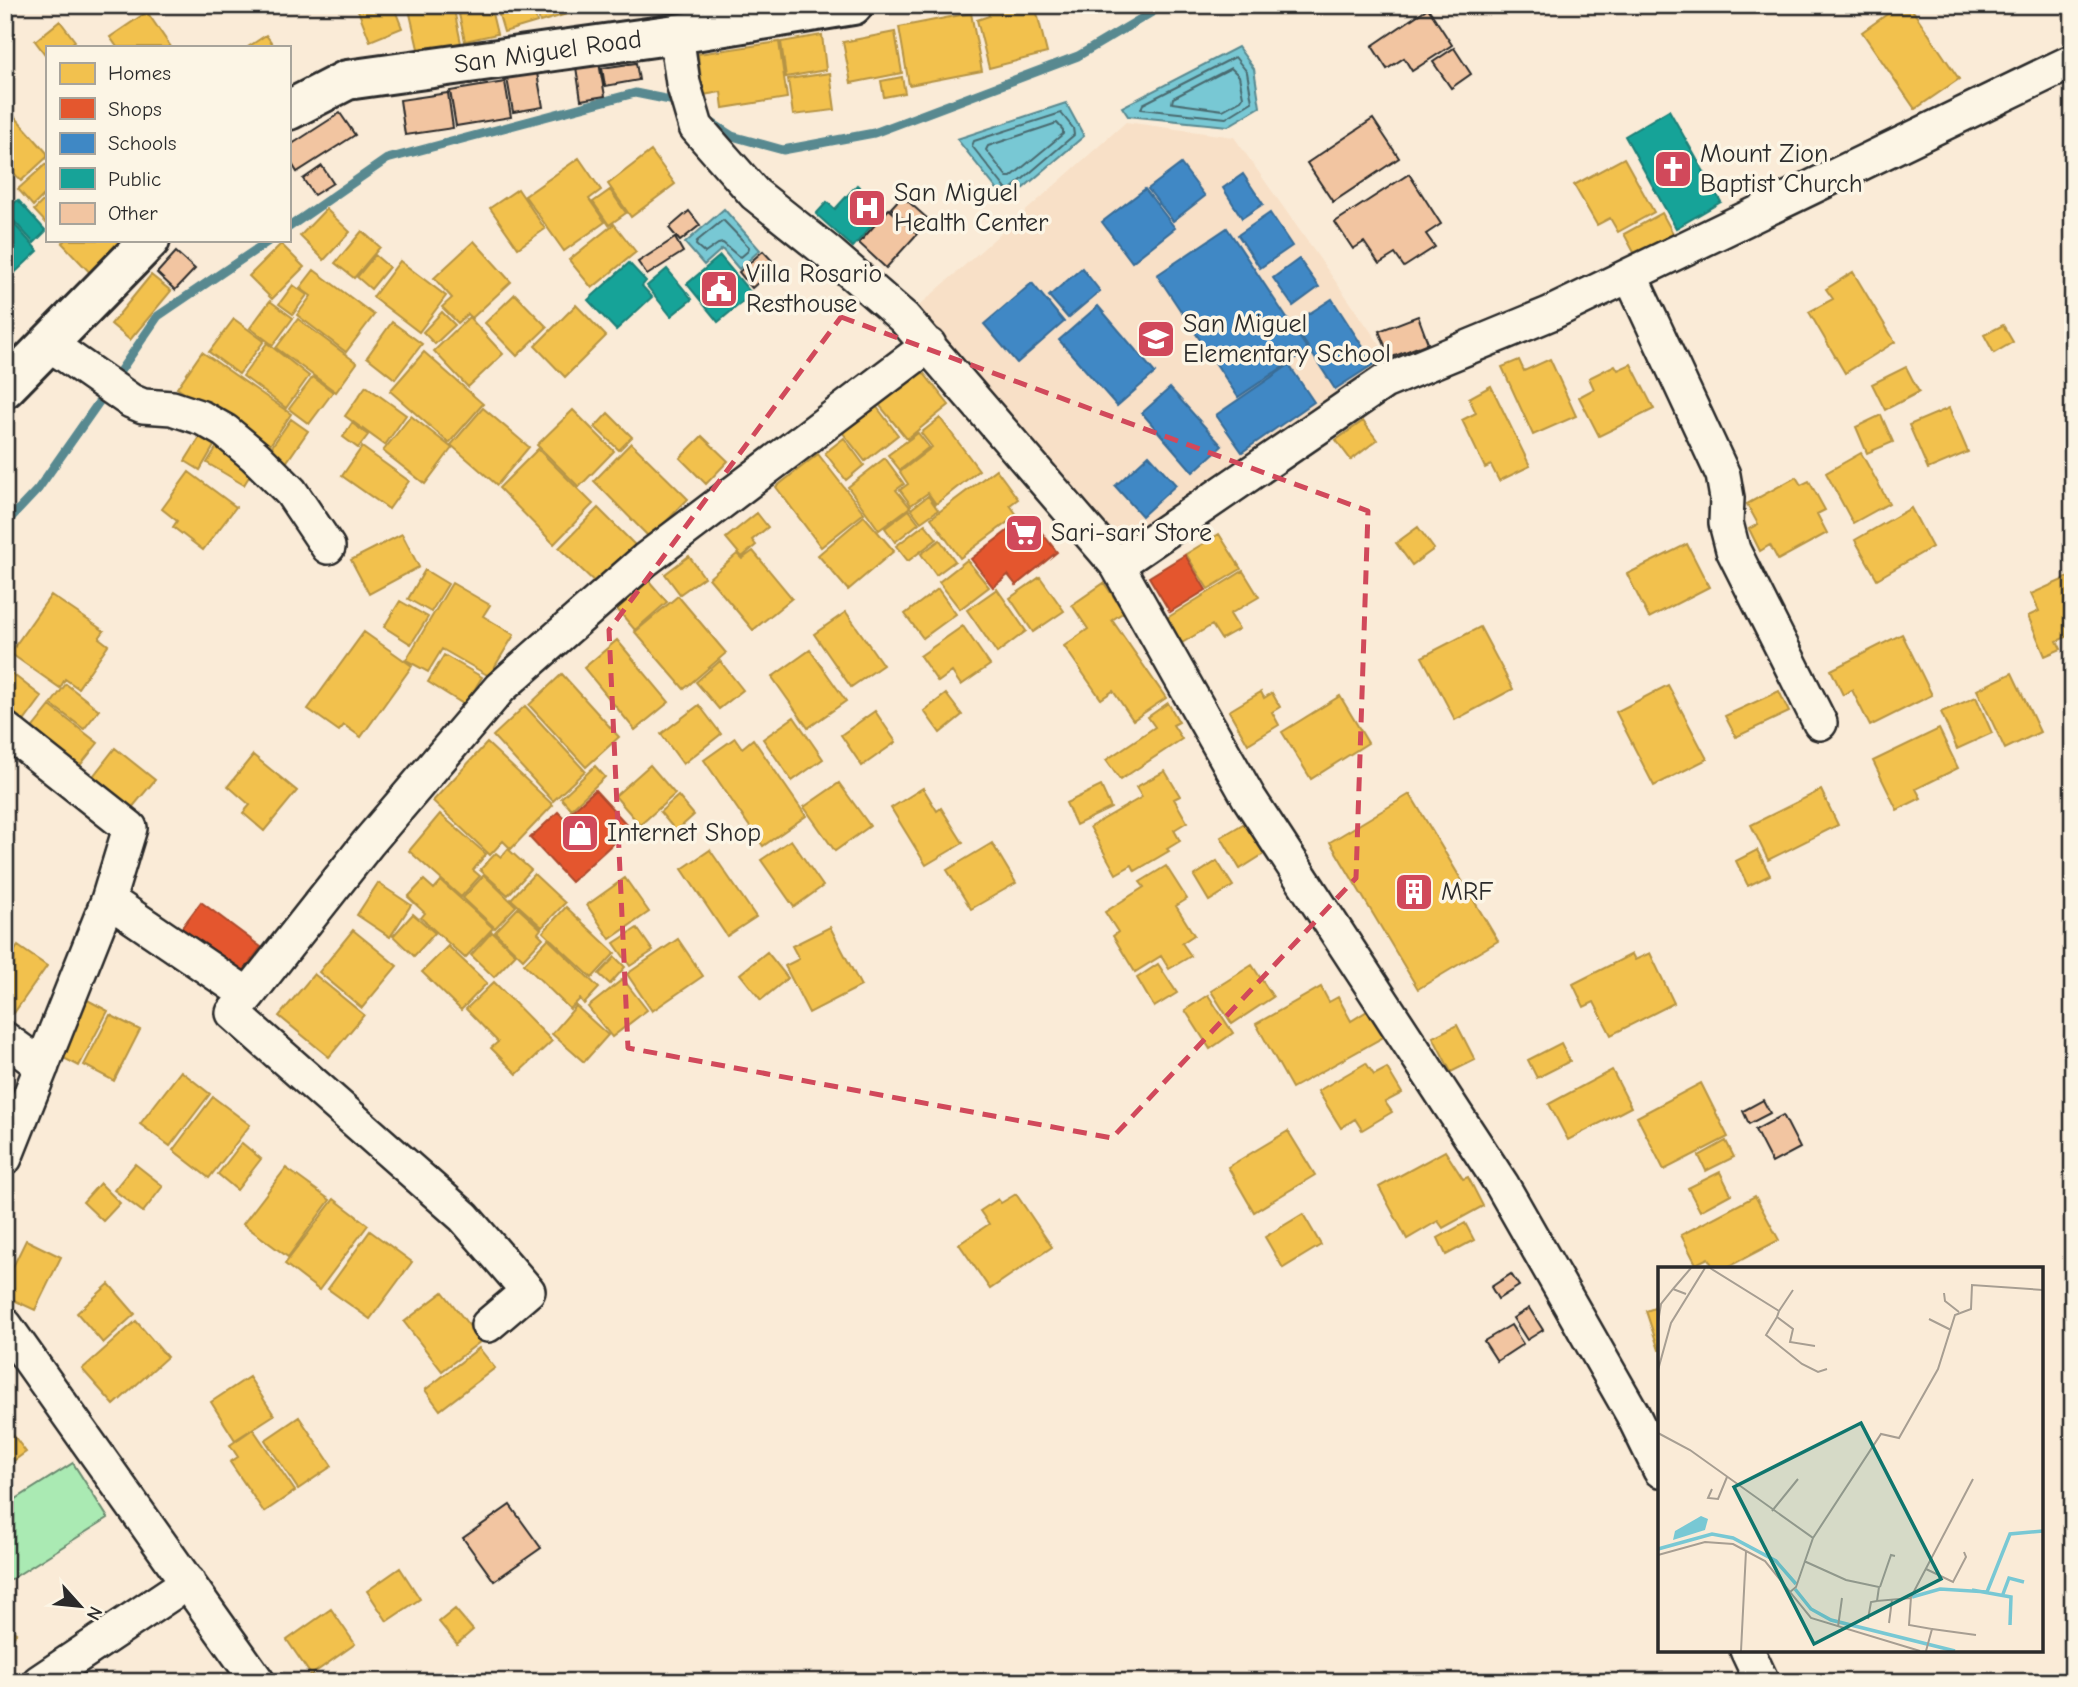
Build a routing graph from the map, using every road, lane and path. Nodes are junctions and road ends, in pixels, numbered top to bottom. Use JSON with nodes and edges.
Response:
{"nodes":[{"id":1,"x":853,"y":5,"type":"edge"},
{"id":2,"x":676,"y":34,"type":"junction"},
{"id":3,"x":2073,"y":61,"type":"edge"},
{"id":4,"x":290,"y":109,"type":"edge"},
{"id":5,"x":148,"y":242,"type":"edge"},
{"id":6,"x":1630,"y":275,"type":"junction"},
{"id":7,"x":48,"y":343,"type":"junction"},
{"id":8,"x":929,"y":345,"type":"junction"},
{"id":9,"x":5,"y":388,"type":"edge"},
{"id":10,"x":328,"y":547,"type":"dead end"},
{"id":11,"x":1117,"y":565,"type":"junction"},
{"id":12,"x":1821,"y":723,"type":"dead end"},
{"id":13,"x":5,"y":729,"type":"edge"},
{"id":14,"x":108,"y":900,"type":"junction"},
{"id":15,"x":248,"y":995,"type":"junction"},
{"id":16,"x":5,"y":1039,"type":"edge"},
{"id":17,"x":42,"y":1066,"type":"junction"},
{"id":18,"x":5,"y":1158,"type":"edge"},
{"id":19,"x":5,"y":1325,"type":"edge"},
{"id":20,"x":488,"y":1325,"type":"dead end"},
{"id":21,"x":1658,"y":1467,"type":"edge"},
{"id":22,"x":188,"y":1582,"type":"junction"},
{"id":23,"x":1748,"y":1652,"type":"edge"},
{"id":24,"x":39,"y":1682,"type":"edge"},
{"id":25,"x":258,"y":1682,"type":"edge"},
{"id":26,"x":1762,"y":1682,"type":"edge"}],
"edges":[{"from":1,"to":2,"type":"street","name":"San Miguel Road"},
{"from":2,"to":4,"type":"street","name":"San Miguel Road"},
{"from":2,"to":8,"type":"street"},
{"from":3,"to":6,"type":"street"},
{"from":5,"to":7,"type":"street"},
{"from":6,"to":11,"type":"street"},
{"from":6,"to":12,"type":"street"},
{"from":7,"to":9,"type":"street"},
{"from":7,"to":10,"type":"street"},
{"from":8,"to":11,"type":"street"},
{"from":8,"to":15,"type":"street"},
{"from":11,"to":21,"type":"street"},
{"from":13,"to":14,"type":"street"},
{"from":14,"to":15,"type":"street"},
{"from":14,"to":17,"type":"street"},
{"from":15,"to":20,"type":"street"},
{"from":16,"to":17,"type":"street"},
{"from":17,"to":18,"type":"street"},
{"from":19,"to":22,"type":"street"},
{"from":22,"to":24,"type":"street"},
{"from":22,"to":25,"type":"street"},
{"from":23,"to":26,"type":"street"}]}
